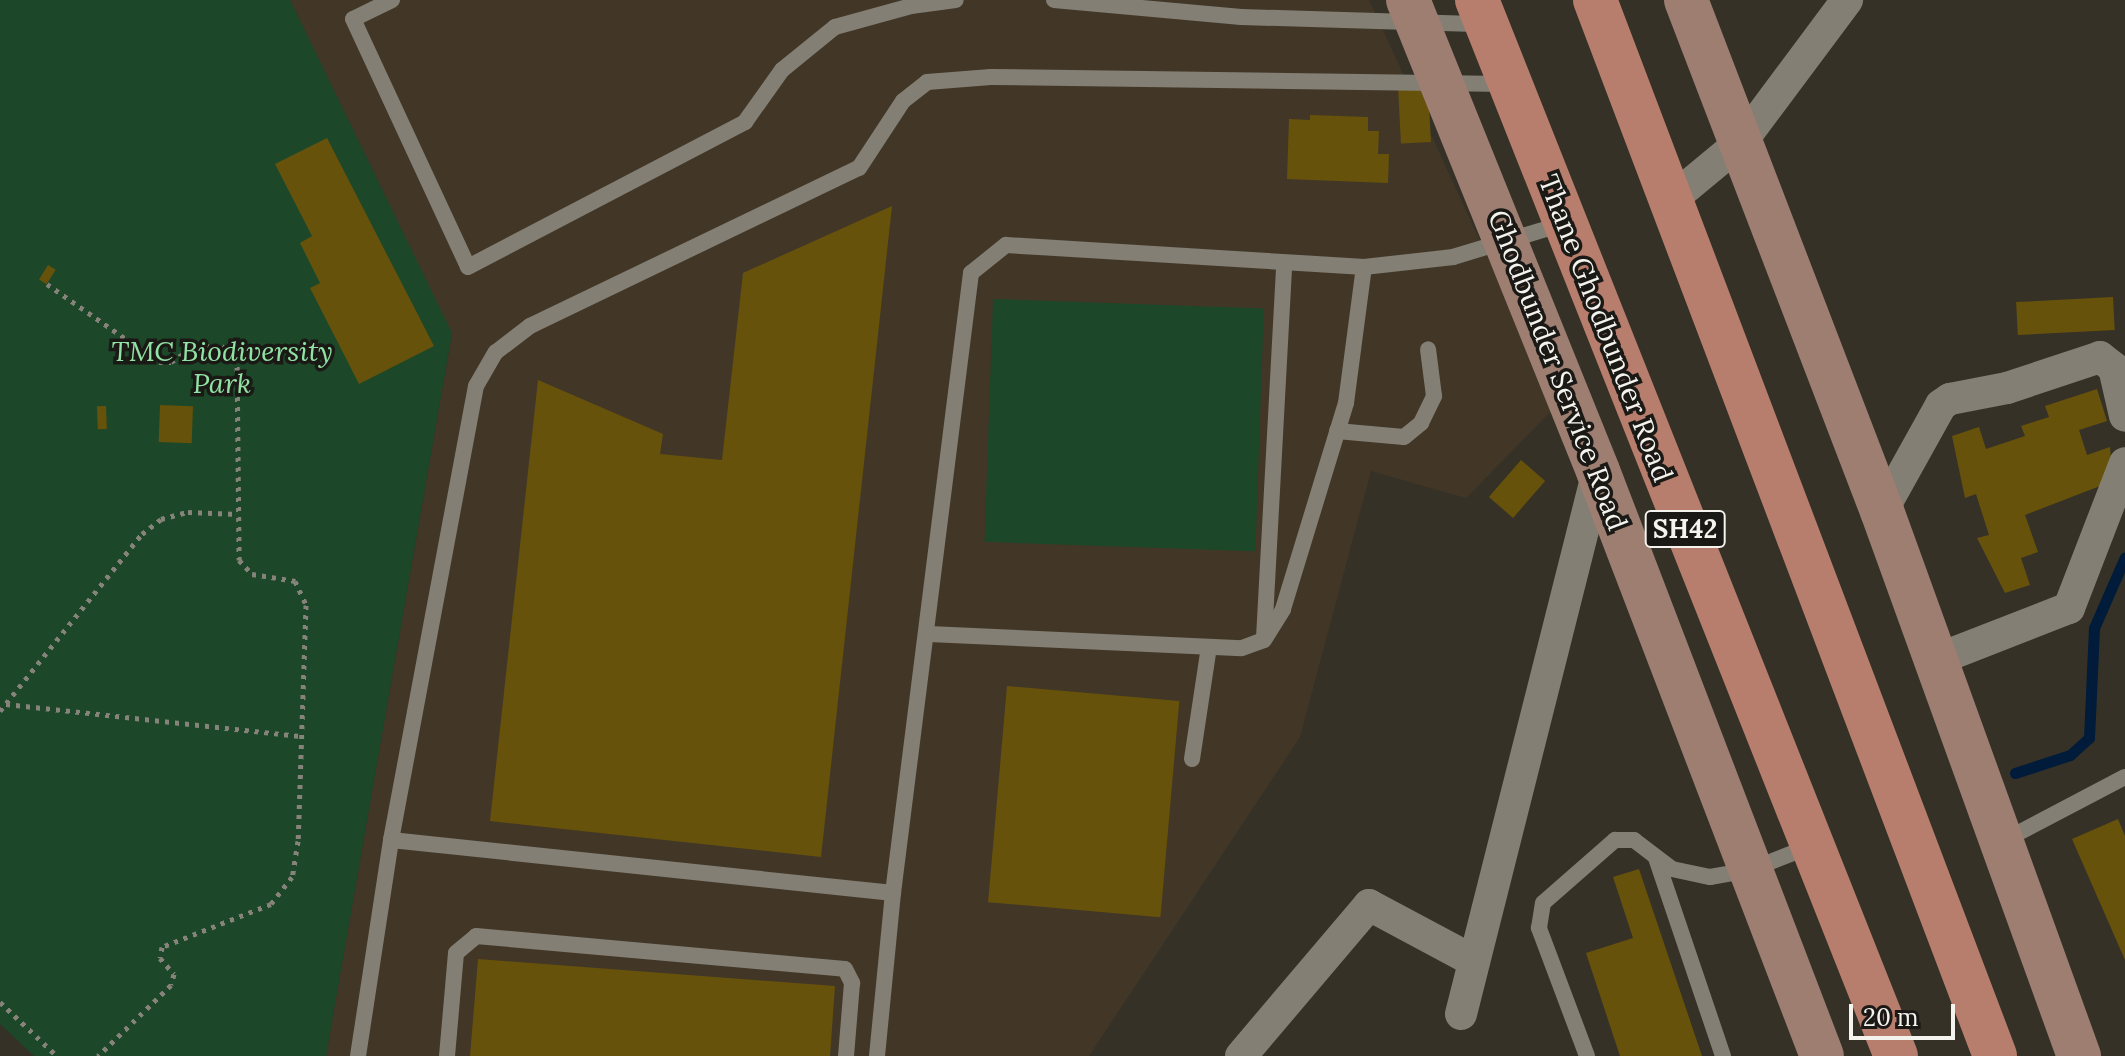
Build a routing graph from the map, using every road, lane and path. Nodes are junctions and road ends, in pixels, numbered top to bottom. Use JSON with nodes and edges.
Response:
{"nodes":[{"id":1,"x":392,"y":0,"type":"edge"},
{"id":2,"x":956,"y":0,"type":"edge"},
{"id":3,"x":1054,"y":0,"type":"edge"},
{"id":4,"x":1595,"y":0,"type":"edge"},
{"id":5,"x":1686,"y":0,"type":"edge"},
{"id":6,"x":1847,"y":0,"type":"edge"},
{"id":7,"x":1483,"y":12,"type":"edge"},
{"id":8,"x":1415,"y":13,"type":"edge"},
{"id":9,"x":1445,"y":84,"type":"junction"},
{"id":10,"x":1513,"y":84,"type":"junction"},
{"id":11,"x":1742,"y":141,"type":"junction"},
{"id":12,"x":1671,"y":200,"type":"junction"},
{"id":13,"x":1563,"y":224,"type":"junction"},
{"id":14,"x":1508,"y":242,"type":"junction"},
{"id":15,"x":1284,"y":266,"type":"junction"},
{"id":16,"x":1364,"y":267,"type":"junction"},
{"id":17,"x":47,"y":284,"type":"dead end"},
{"id":18,"x":1428,"y":349,"type":"dead end"},
{"id":19,"x":2125,"y":416,"type":"edge"},
{"id":20,"x":1337,"y":431,"type":"junction"},
{"id":21,"x":2125,"y":463,"type":"edge"},
{"id":22,"x":1598,"y":471,"type":"junction"},
{"id":23,"x":1882,"y":511,"type":"junction"},
{"id":24,"x":238,"y":514,"type":"junction"},
{"id":25,"x":929,"y":634,"type":"junction"},
{"id":26,"x":1264,"y":640,"type":"junction"},
{"id":27,"x":1209,"y":647,"type":"junction"},
{"id":28,"x":1933,"y":661,"type":"junction"},
{"id":29,"x":6,"y":704,"type":"junction"},
{"id":30,"x":0,"y":711,"type":"edge"},
{"id":31,"x":302,"y":736,"type":"junction"},
{"id":32,"x":1192,"y":759,"type":"dead end"},
{"id":33,"x":2125,"y":777,"type":"edge"},
{"id":34,"x":391,"y":840,"type":"junction"},
{"id":35,"x":2000,"y":842,"type":"junction"},
{"id":36,"x":1812,"y":845,"type":"junction"},
{"id":37,"x":1656,"y":857,"type":"junction"},
{"id":38,"x":1750,"y":870,"type":"junction"},
{"id":39,"x":893,"y":893,"type":"junction"},
{"id":40,"x":1474,"y":961,"type":"junction"},
{"id":41,"x":0,"y":1002,"type":"edge"},
{"id":42,"x":1461,"y":1014,"type":"dead end"},
{"id":43,"x":57,"y":1056,"type":"edge"},
{"id":44,"x":98,"y":1056,"type":"edge"},
{"id":45,"x":358,"y":1056,"type":"edge"},
{"id":46,"x":447,"y":1056,"type":"edge"},
{"id":47,"x":846,"y":1056,"type":"edge"},
{"id":48,"x":877,"y":1056,"type":"edge"},
{"id":49,"x":1241,"y":1056,"type":"edge"},
{"id":50,"x":1587,"y":1056,"type":"edge"},
{"id":51,"x":1723,"y":1056,"type":"edge"},
{"id":52,"x":1822,"y":1056,"type":"edge"},
{"id":53,"x":1896,"y":1056,"type":"edge"},
{"id":54,"x":1995,"y":1056,"type":"edge"},
{"id":55,"x":2079,"y":1056,"type":"edge"}],
"edges":[{"from":1,"to":2,"type":"lane"},
{"from":3,"to":8,"type":"lane"},
{"from":4,"to":12,"type":"main road"},
{"from":5,"to":11,"type":"street"},
{"from":6,"to":11,"type":"street"},
{"from":7,"to":8,"type":"lane"},
{"from":7,"to":10,"type":"main road","name":"Thane Ghodbunder Road","number":"SH42"},
{"from":8,"to":9,"type":"street","name":"Ghodbunder Service Road"},
{"from":9,"to":10,"type":"lane"},
{"from":9,"to":14,"type":"street","name":"Ghodbunder Service Road"},
{"from":9,"to":34,"type":"lane"},
{"from":10,"to":13,"type":"main road","name":"Thane Ghodbunder Road","number":"SH42"},
{"from":11,"to":12,"type":"street"},
{"from":11,"to":23,"type":"street"},
{"from":12,"to":54,"type":"main road"},
{"from":13,"to":14,"type":"lane"},
{"from":13,"to":36,"type":"main road","name":"Thane Ghodbunder Road","number":"SH42"},
{"from":14,"to":16,"type":"lane"},
{"from":14,"to":22,"type":"street","name":"Ghodbunder Service Road"},
{"from":15,"to":16,"type":"lane"},
{"from":15,"to":25,"type":"lane"},
{"from":15,"to":26,"type":"lane"},
{"from":16,"to":20,"type":"lane"},
{"from":17,"to":24,"type":"path"},
{"from":18,"to":20,"type":"lane"},
{"from":19,"to":23,"type":"street"},
{"from":20,"to":26,"type":"lane"},
{"from":21,"to":28,"type":"street"},
{"from":22,"to":38,"type":"street","name":"Ghodbunder Service Road"},
{"from":22,"to":40,"type":"street"},
{"from":23,"to":28,"type":"street"},
{"from":24,"to":29,"type":"path"},
{"from":24,"to":31,"type":"path"},
{"from":25,"to":27,"type":"lane"},
{"from":25,"to":39,"type":"lane"},
{"from":26,"to":27,"type":"lane"},
{"from":27,"to":32,"type":"lane"},
{"from":28,"to":35,"type":"street"},
{"from":29,"to":30,"type":"path"},
{"from":29,"to":31,"type":"path"},
{"from":31,"to":44,"type":"path"},
{"from":33,"to":35,"type":"lane"},
{"from":34,"to":39,"type":"lane"},
{"from":34,"to":45,"type":"lane"},
{"from":35,"to":55,"type":"street"},
{"from":36,"to":38,"type":"lane"},
{"from":36,"to":53,"type":"main road","name":"Thane Ghodbunder Road","number":"SH42"},
{"from":37,"to":38,"type":"lane"},
{"from":37,"to":50,"type":"lane"},
{"from":37,"to":51,"type":"lane"},
{"from":38,"to":52,"type":"street","name":"Ghodbunder Service Road"},
{"from":39,"to":48,"type":"lane"},
{"from":40,"to":42,"type":"street"},
{"from":40,"to":49,"type":"street"},
{"from":41,"to":43,"type":"path"},
{"from":46,"to":47,"type":"lane"}]}
